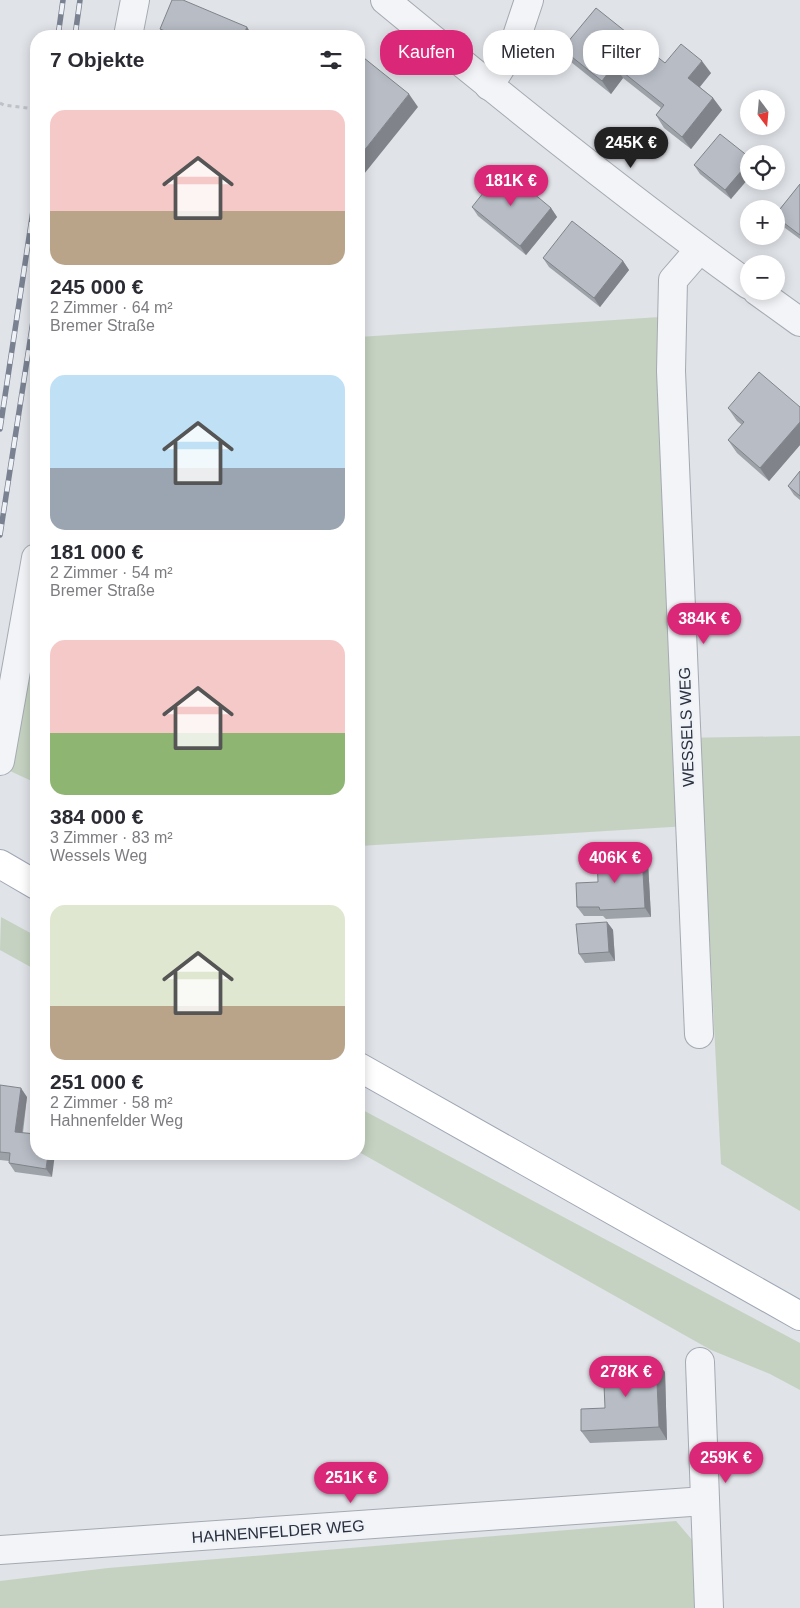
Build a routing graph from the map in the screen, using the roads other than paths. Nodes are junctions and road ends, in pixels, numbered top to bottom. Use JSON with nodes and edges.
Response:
{"nodes":[{"id":1,"x":135,"y":0,"type":"edge"},
{"id":2,"x":385,"y":0,"type":"edge"},
{"id":3,"x":529,"y":0,"type":"edge"},
{"id":4,"x":129,"y":30,"type":"edge"},
{"id":5,"x":489,"y":86,"type":"junction"},
{"id":6,"x":699,"y":250,"type":"junction"},
{"id":7,"x":740,"y":279,"type":"edge"},
{"id":8,"x":769,"y":300,"type":"edge"},
{"id":9,"x":800,"y":322,"type":"edge"},
{"id":10,"x":30,"y":592,"type":"edge"},
{"id":11,"x":0,"y":761,"type":"edge"},
{"id":12,"x":0,"y":864,"type":"edge"},
{"id":13,"x":30,"y":882,"type":"edge"},
{"id":14,"x":699,"y":1034,"type":"dead end"},
{"id":15,"x":365,"y":1070,"type":"edge"},
{"id":16,"x":800,"y":1316,"type":"edge"},
{"id":17,"x":700,"y":1362,"type":"dead end"},
{"id":18,"x":705,"y":1501,"type":"junction"},
{"id":19,"x":0,"y":1550,"type":"edge"},
{"id":20,"x":709,"y":1608,"type":"edge"}],
"edges":[{"from":1,"to":4,"type":"street"},
{"from":2,"to":5,"type":"street"},
{"from":3,"to":5,"type":"street"},
{"from":5,"to":6,"type":"street"},
{"from":6,"to":7,"type":"street"},
{"from":6,"to":14,"type":"street","name":"WESSELS WEG"},
{"from":8,"to":9,"type":"street"},
{"from":10,"to":11,"type":"street"},
{"from":12,"to":13,"type":"main road"},
{"from":15,"to":16,"type":"main road"},
{"from":17,"to":18,"type":"street"},
{"from":18,"to":19,"type":"street","name":"HAHNENFELDER WEG"},
{"from":18,"to":20,"type":"street"}]}
